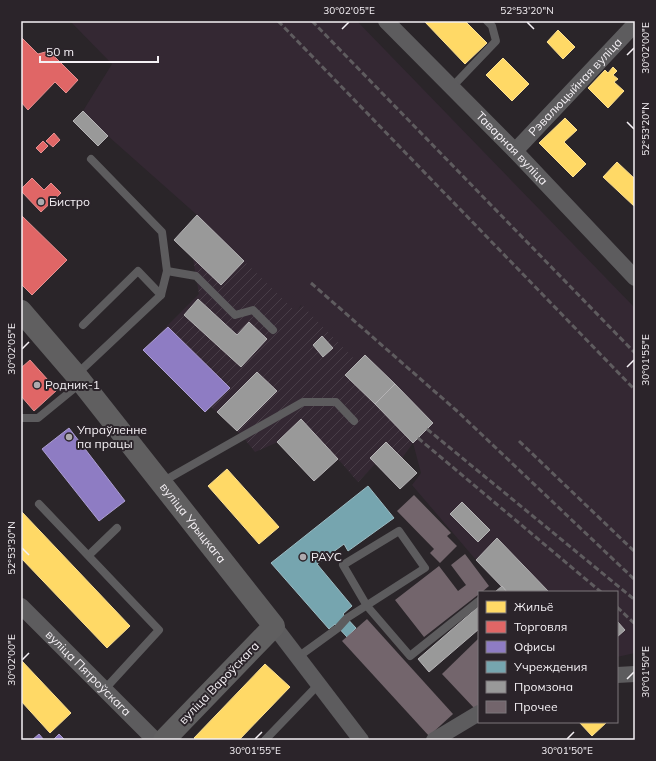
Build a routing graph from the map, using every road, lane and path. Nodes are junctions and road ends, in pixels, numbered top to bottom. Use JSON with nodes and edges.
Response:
{"nodes":[{"id":1,"x":386,"y":21,"type":"edge"},
{"id":2,"x":487,"y":21,"type":"edge"},
{"id":3,"x":635,"y":24,"type":"edge"},
{"id":4,"x":452,"y":87,"type":"junction"},
{"id":5,"x":515,"y":151,"type":"junction"},
{"id":6,"x":91,"y":159,"type":"dead end"},
{"id":7,"x":167,"y":271,"type":"junction"},
{"id":8,"x":635,"y":278,"type":"edge"},
{"id":9,"x":161,"y":295,"type":"junction"},
{"id":10,"x":21,"y":310,"type":"edge"},
{"id":11,"x":83,"y":325,"type":"dead end"},
{"id":12,"x":272,"y":330,"type":"dead end"},
{"id":13,"x":79,"y":378,"type":"junction"},
{"id":14,"x":21,"y":418,"type":"edge"},
{"id":15,"x":354,"y":422,"type":"dead end"},
{"id":16,"x":161,"y":482,"type":"junction"},
{"id":17,"x":39,"y":504,"type":"dead end"},
{"id":18,"x":117,"y":528,"type":"dead end"},
{"id":19,"x":88,"y":555,"type":"junction"},
{"id":20,"x":478,"y":602,"type":"edge"},
{"id":21,"x":21,"y":606,"type":"edge"},
{"id":22,"x":367,"y":606,"type":"junction"},
{"id":23,"x":274,"y":626,"type":"junction"},
{"id":24,"x":298,"y":657,"type":"junction"},
{"id":25,"x":635,"y":674,"type":"edge"},
{"id":26,"x":618,"y":675,"type":"edge"},
{"id":27,"x":319,"y":684,"type":"junction"},
{"id":28,"x":104,"y":690,"type":"junction"},
{"id":29,"x":478,"y":714,"type":"edge"},
{"id":30,"x":155,"y":740,"type":"edge"},
{"id":31,"x":164,"y":740,"type":"edge"},
{"id":32,"x":265,"y":740,"type":"edge"},
{"id":33,"x":361,"y":740,"type":"edge"},
{"id":34,"x":434,"y":740,"type":"edge"}],
"edges":[{"from":1,"to":4,"type":"street","name":"Таварная вуліца"},
{"from":2,"to":4,"type":"lane"},
{"from":3,"to":5,"type":"street","name":"Рэвалюцыйная вуліца"},
{"from":4,"to":5,"type":"street","name":"Таварная вуліца"},
{"from":5,"to":8,"type":"street","name":"Таварная вуліца"},
{"from":6,"to":7,"type":"lane"},
{"from":7,"to":9,"type":"lane"},
{"from":7,"to":12,"type":"lane"},
{"from":9,"to":11,"type":"lane"},
{"from":9,"to":13,"type":"lane"},
{"from":10,"to":13,"type":"main road","name":"вуліца Урыцкага"},
{"from":13,"to":14,"type":"lane"},
{"from":13,"to":16,"type":"main road","name":"вуліца Урыцкага"},
{"from":15,"to":16,"type":"lane"},
{"from":16,"to":23,"type":"main road","name":"вуліца Урыцкага"},
{"from":17,"to":19,"type":"lane"},
{"from":18,"to":19,"type":"lane"},
{"from":19,"to":28,"type":"lane"},
{"from":20,"to":22,"type":"lane"},
{"from":21,"to":28,"type":"street","name":"вуліца Пятроўскага"},
{"from":22,"to":22,"type":"lane"},
{"from":22,"to":24,"type":"lane"},
{"from":23,"to":24,"type":"street","name":"вуліца Урыцкага"},
{"from":23,"to":31,"type":"main road","name":"вуліца Вароўскага"},
{"from":24,"to":27,"type":"street","name":"вуліца Урыцкага"},
{"from":25,"to":26,"type":"street"},
{"from":27,"to":32,"type":"lane"},
{"from":27,"to":33,"type":"street","name":"вуліца Урыцкага"},
{"from":28,"to":30,"type":"street","name":"вуліца Пятроўскага"},
{"from":29,"to":34,"type":"street"}]}
